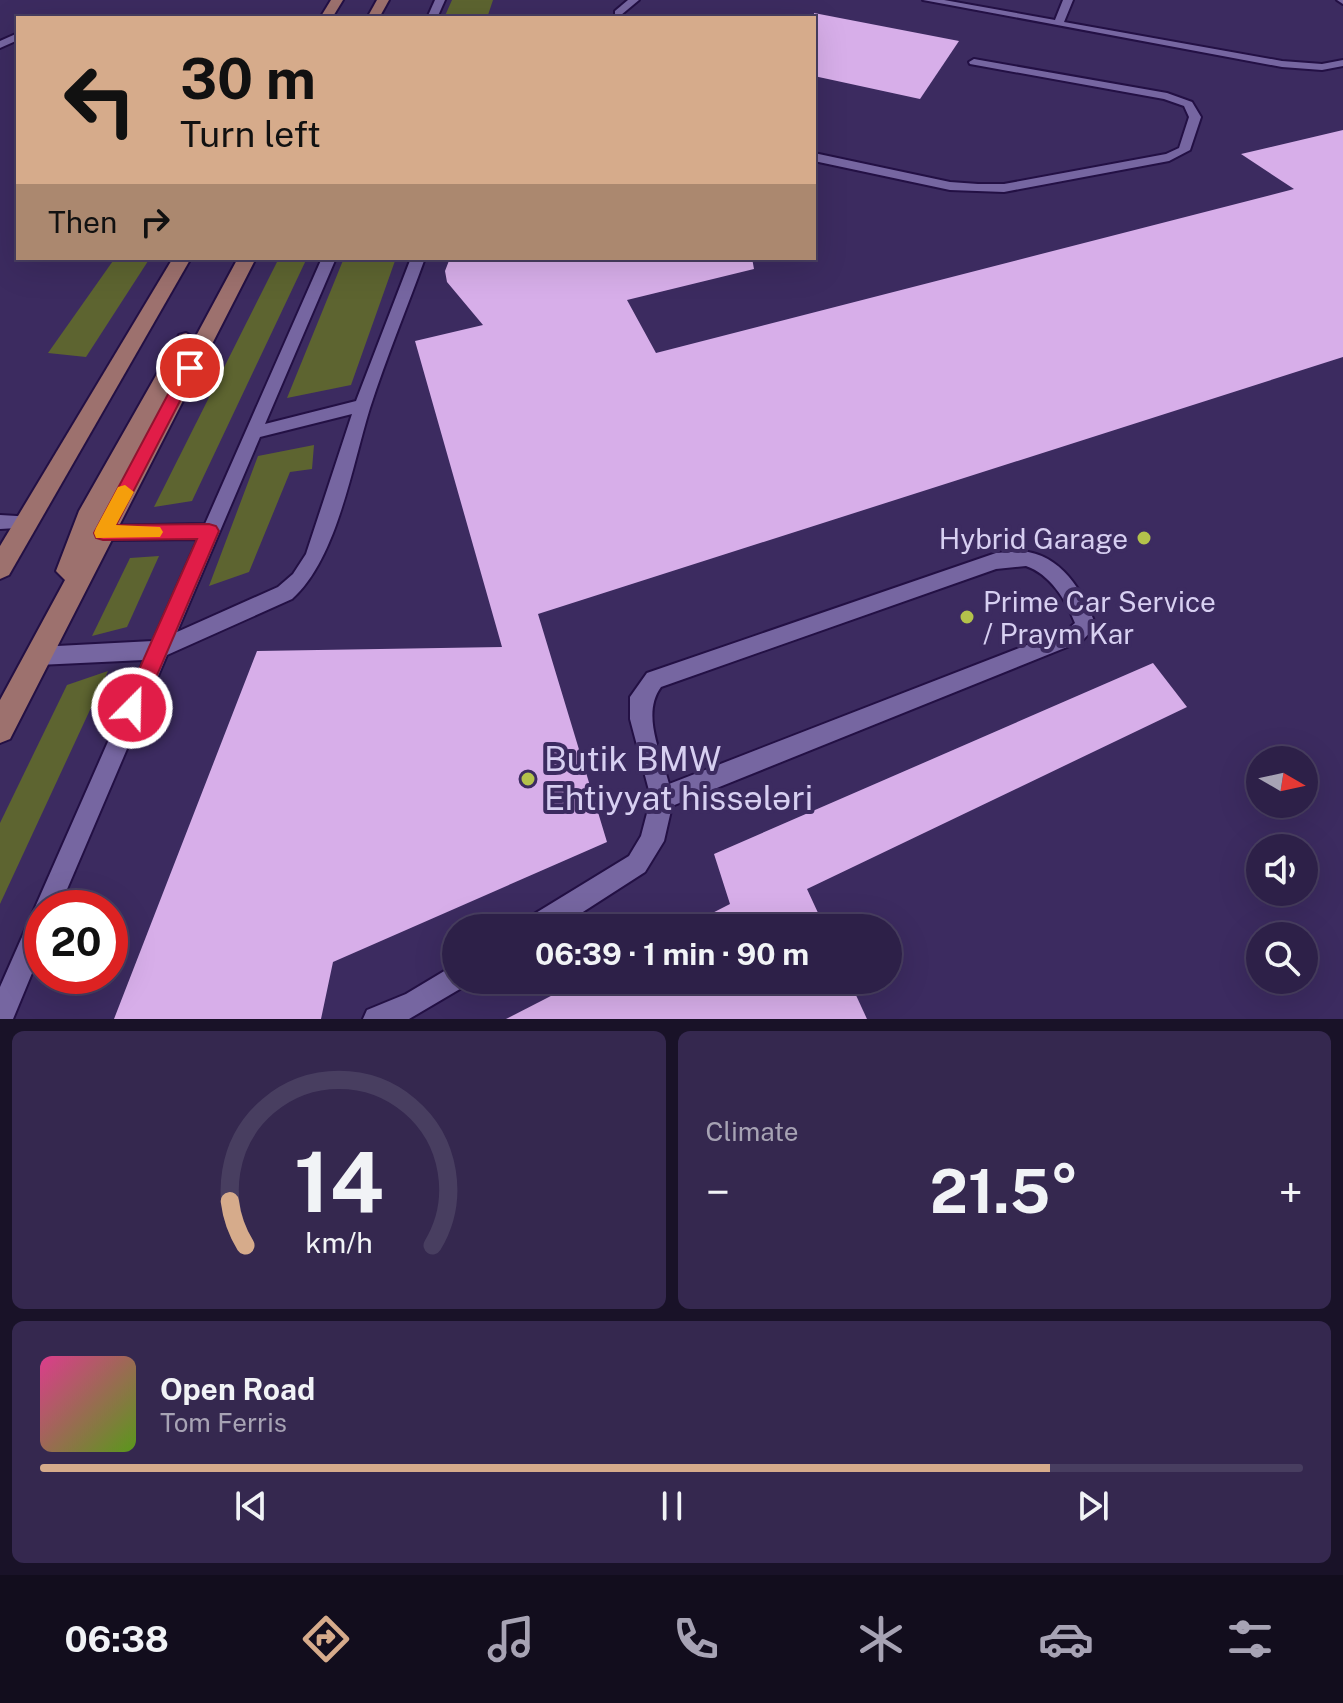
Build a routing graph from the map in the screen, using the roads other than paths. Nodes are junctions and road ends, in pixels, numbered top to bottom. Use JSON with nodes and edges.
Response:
{"nodes":[{"id":1,"x":634,"y":0,"type":"edge"},
{"id":2,"x":928,"y":0,"type":"edge"},
{"id":3,"x":1068,"y":0,"type":"edge"},
{"id":4,"x":618,"y":13,"type":"dead end"},
{"id":5,"x":1059,"y":23,"type":"junction"},
{"id":6,"x":974,"y":62,"type":"dead end"},
{"id":7,"x":1343,"y":63,"type":"edge"},
{"id":8,"x":816,"y":157,"type":"edge"},
{"id":9,"x":181,"y":260,"type":"edge"},
{"id":10,"x":194,"y":260,"type":"edge"},
{"id":11,"x":231,"y":260,"type":"edge"},
{"id":12,"x":246,"y":260,"type":"edge"},
{"id":13,"x":328,"y":260,"type":"edge"},
{"id":14,"x":417,"y":260,"type":"edge"},
{"id":15,"x":111,"y":378,"type":"junction"},
{"id":16,"x":363,"y":405,"type":"junction"},
{"id":17,"x":253,"y":433,"type":"junction"},
{"id":18,"x":0,"y":522,"type":"edge"},
{"id":19,"x":28,"y":522,"type":"junction"},
{"id":20,"x":209,"y":531,"type":"junction"},
{"id":21,"x":103,"y":533,"type":"junction"},
{"id":22,"x":4,"y":557,"type":"edge"},
{"id":23,"x":157,"y":650,"type":"junction"},
{"id":24,"x":38,"y":656,"type":"junction"},
{"id":25,"x":0,"y":729,"type":"edge"},
{"id":26,"x":662,"y":798,"type":"junction"},
{"id":27,"x":55,"y":890,"type":"edge"},
{"id":28,"x":557,"y":914,"type":"edge"},
{"id":29,"x":24,"y":961,"type":"edge"},
{"id":30,"x":442,"y":986,"type":"edge"},
{"id":31,"x":0,"y":1018,"type":"edge"},
{"id":32,"x":376,"y":1019,"type":"edge"}],
"edges":[{"from":1,"to":4,"type":"lane"},
{"from":2,"to":5,"type":"lane"},
{"from":3,"to":5,"type":"lane"},
{"from":5,"to":7,"type":"lane"},
{"from":6,"to":8,"type":"lane"},
{"from":9,"to":15,"type":"main road"},
{"from":10,"to":15,"type":"main road"},
{"from":11,"to":24,"type":"main road"},
{"from":12,"to":21,"type":"main road"},
{"from":13,"to":17,"type":"lane"},
{"from":14,"to":16,"type":"lane"},
{"from":15,"to":19,"type":"main road"},
{"from":16,"to":17,"type":"lane"},
{"from":16,"to":23,"type":"lane"},
{"from":17,"to":20,"type":"lane"},
{"from":18,"to":19,"type":"lane"},
{"from":19,"to":22,"type":"main road"},
{"from":20,"to":21,"type":"lane"},
{"from":20,"to":23,"type":"lane"},
{"from":21,"to":24,"type":"main road"},
{"from":23,"to":24,"type":"lane"},
{"from":23,"to":27,"type":"lane"},
{"from":24,"to":25,"type":"main road"},
{"from":26,"to":26,"type":"lane"},
{"from":26,"to":28,"type":"lane"},
{"from":29,"to":31,"type":"lane"},
{"from":30,"to":32,"type":"lane"}]}
